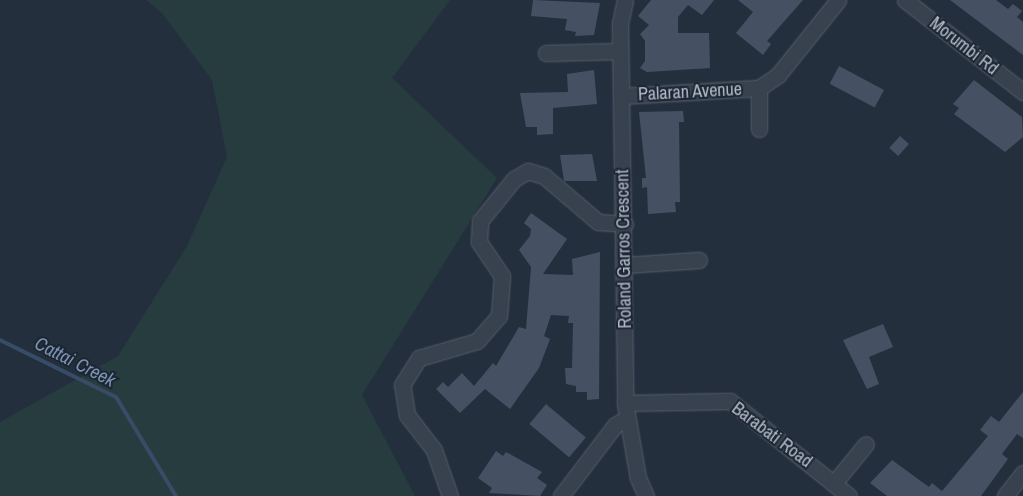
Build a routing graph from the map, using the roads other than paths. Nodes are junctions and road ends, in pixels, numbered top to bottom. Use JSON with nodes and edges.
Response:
{"nodes":[{"id":1,"x":625,"y":0,"type":"edge"},
{"id":2,"x":838,"y":0,"type":"edge"},
{"id":3,"x":905,"y":0,"type":"edge"},
{"id":4,"x":620,"y":51,"type":"junction"},
{"id":5,"x":546,"y":53,"type":"dead end"},
{"id":6,"x":759,"y":88,"type":"junction"},
{"id":7,"x":1023,"y":92,"type":"edge"},
{"id":8,"x":621,"y":96,"type":"junction"},
{"id":9,"x":759,"y":129,"type":"dead end"},
{"id":10,"x":625,"y":224,"type":"junction"},
{"id":11,"x":699,"y":260,"type":"dead end"},
{"id":12,"x":625,"y":265,"type":"junction"},
{"id":13,"x":625,"y":404,"type":"junction"},
{"id":14,"x":626,"y":419,"type":"junction"},
{"id":15,"x":866,"y":444,"type":"dead end"},
{"id":16,"x":1023,"y":473,"type":"edge"},
{"id":17,"x":834,"y":483,"type":"junction"},
{"id":18,"x":450,"y":496,"type":"edge"},
{"id":19,"x":561,"y":496,"type":"edge"},
{"id":20,"x":646,"y":496,"type":"edge"},
{"id":21,"x":850,"y":496,"type":"edge"},
{"id":22,"x":1005,"y":496,"type":"edge"}],
"edges":[{"from":1,"to":4,"type":"street","name":"Roland Garros Crescent"},
{"from":2,"to":6,"type":"street"},
{"from":3,"to":7,"type":"street","name":"Morumbi Rd"},
{"from":4,"to":5,"type":"street"},
{"from":4,"to":8,"type":"street","name":"Roland Garros Crescent"},
{"from":6,"to":8,"type":"street","name":"Palaran Avenue"},
{"from":6,"to":9,"type":"street"},
{"from":8,"to":10,"type":"street","name":"Roland Garros Crescent"},
{"from":10,"to":12,"type":"street","name":"Roland Garros Crescent"},
{"from":10,"to":18,"type":"street"},
{"from":11,"to":12,"type":"street"},
{"from":12,"to":13,"type":"street","name":"Roland Garros Crescent"},
{"from":13,"to":14,"type":"street","name":"Roland Garros Crescent"},
{"from":13,"to":17,"type":"street","name":"Barabati Road"},
{"from":14,"to":19,"type":"street"},
{"from":14,"to":20,"type":"street","name":"Roland Garros Crescent"},
{"from":15,"to":17,"type":"street"},
{"from":16,"to":22,"type":"street"},
{"from":17,"to":21,"type":"street","name":"Barabati Road"}]}
